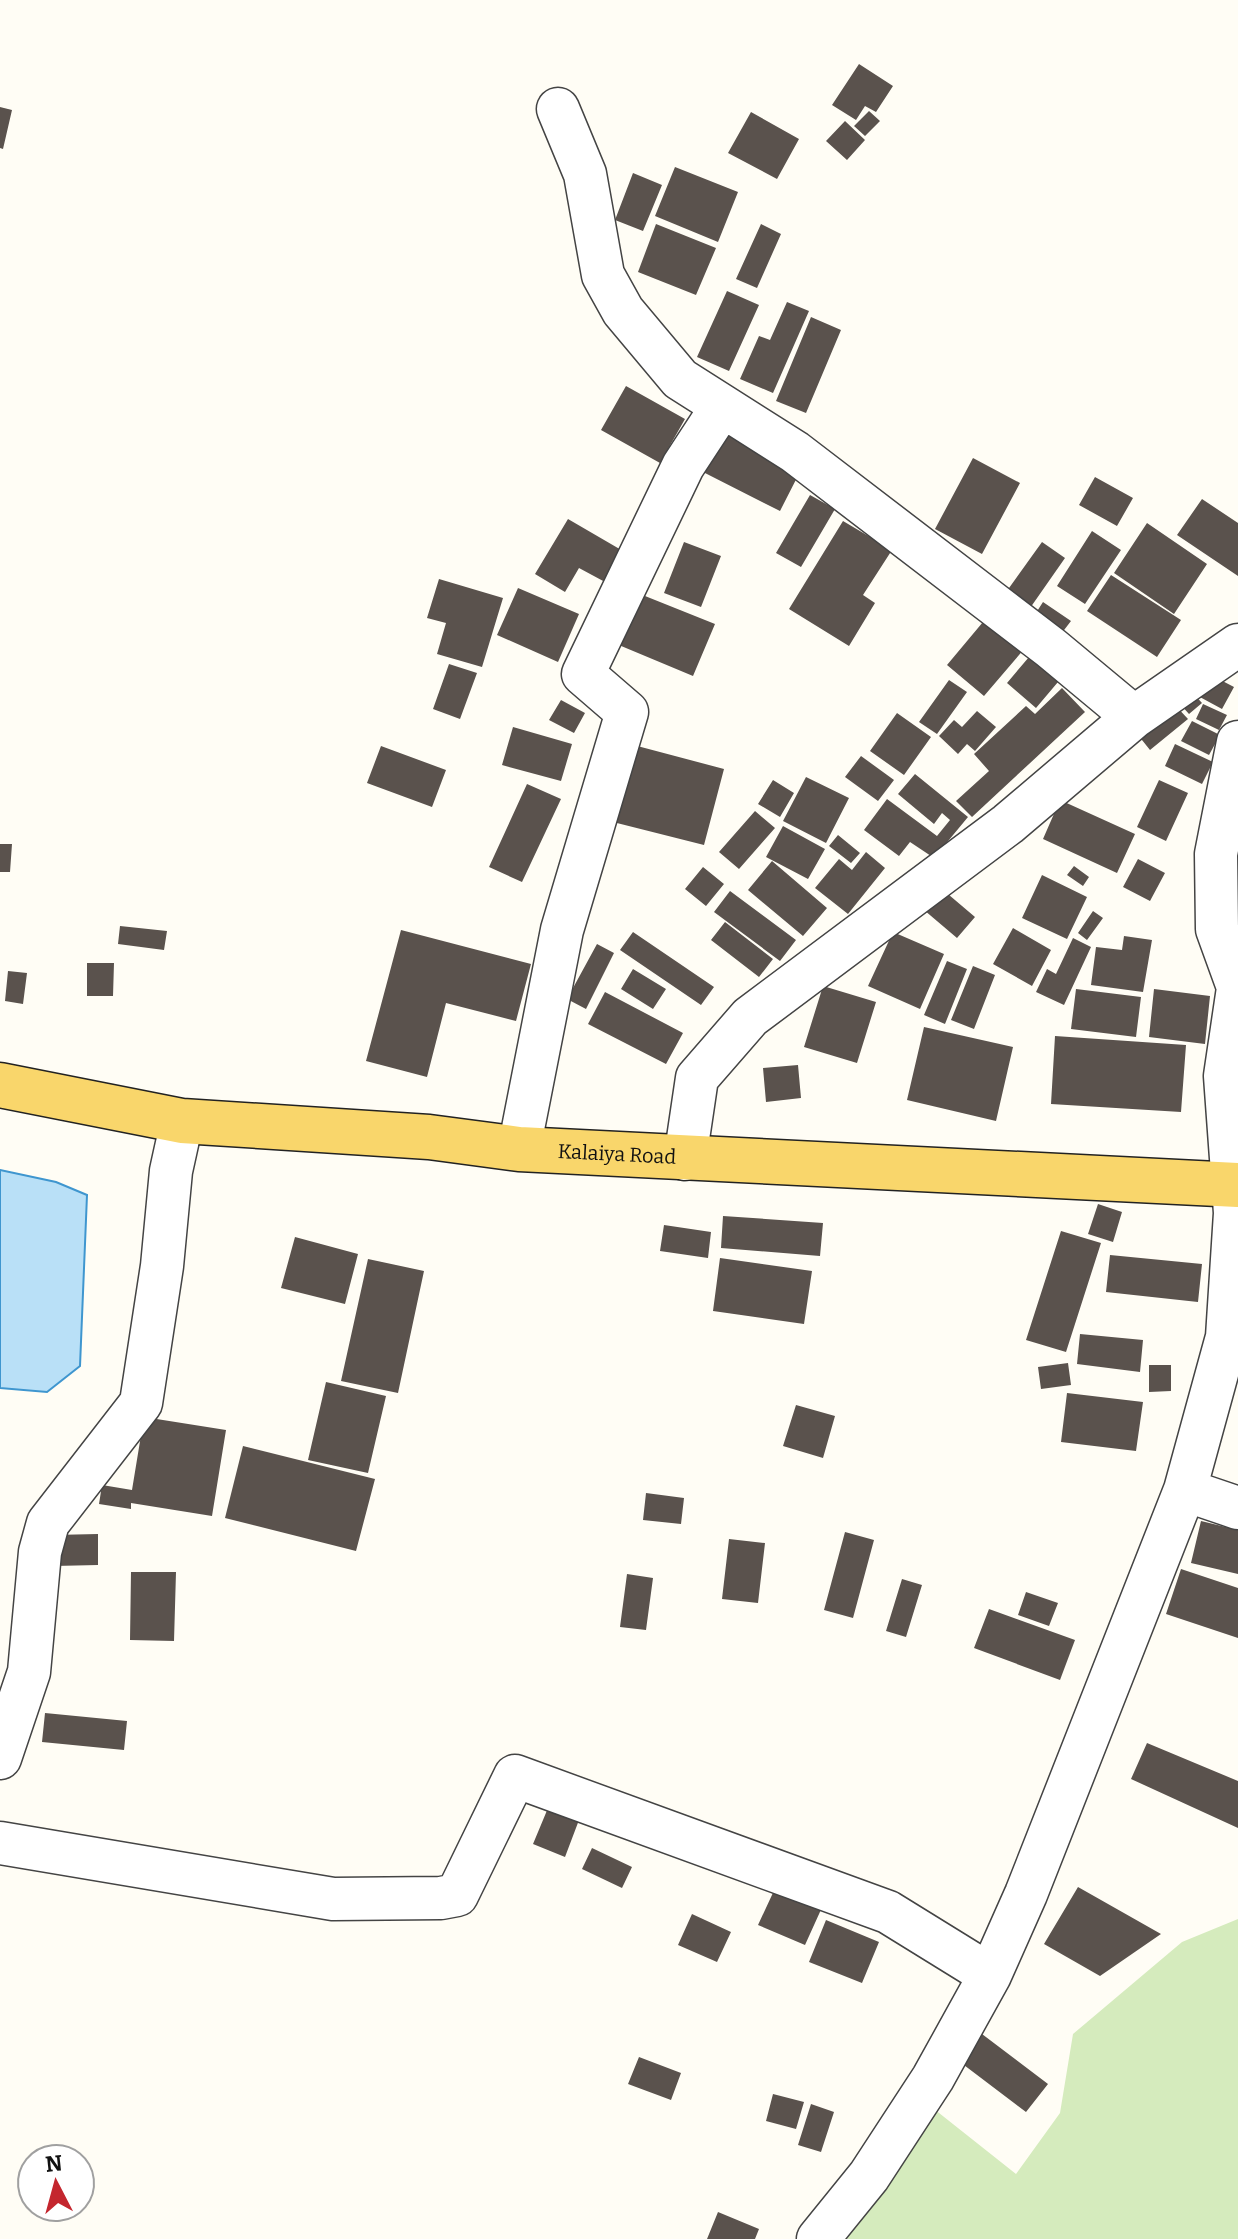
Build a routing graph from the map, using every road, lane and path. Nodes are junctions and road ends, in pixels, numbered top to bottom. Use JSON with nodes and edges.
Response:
{"nodes":[{"id":1,"x":558,"y":109,"type":"dead end"},
{"id":2,"x":721,"y":408,"type":"junction"},
{"id":3,"x":1238,"y":645,"type":"edge"},
{"id":4,"x":1134,"y":717,"type":"junction"},
{"id":5,"x":1238,"y":742,"type":"edge"},
{"id":6,"x":1238,"y":987,"type":"edge"},
{"id":7,"x":0,"y":1085,"type":"edge"},
{"id":8,"x":182,"y":1121,"type":"junction"},
{"id":9,"x":519,"y":1149,"type":"junction"},
{"id":10,"x":685,"y":1159,"type":"junction"},
{"id":11,"x":1235,"y":1184,"type":"edge"},
{"id":12,"x":1185,"y":1490,"type":"junction"},
{"id":13,"x":1238,"y":1508,"type":"edge"},
{"id":14,"x":0,"y":1758,"type":"edge"},
{"id":15,"x":0,"y":1843,"type":"edge"},
{"id":16,"x":990,"y":1975,"type":"junction"},
{"id":17,"x":818,"y":2239,"type":"edge"}],
"edges":[{"from":1,"to":2,"type":"street"},
{"from":2,"to":4,"type":"street"},
{"from":2,"to":9,"type":"street"},
{"from":3,"to":4,"type":"street"},
{"from":4,"to":10,"type":"street"},
{"from":5,"to":6,"type":"street"},
{"from":6,"to":11,"type":"street"},
{"from":7,"to":8,"type":"main road","name":"Kalaiya Road"},
{"from":8,"to":9,"type":"main road","name":"Kalaiya Road"},
{"from":8,"to":14,"type":"street"},
{"from":9,"to":10,"type":"main road","name":"Kalaiya Road"},
{"from":10,"to":11,"type":"main road","name":"Kalaiya Road"},
{"from":11,"to":12,"type":"street"},
{"from":12,"to":13,"type":"street"},
{"from":12,"to":16,"type":"street"},
{"from":15,"to":16,"type":"street"},
{"from":16,"to":17,"type":"street"}]}
